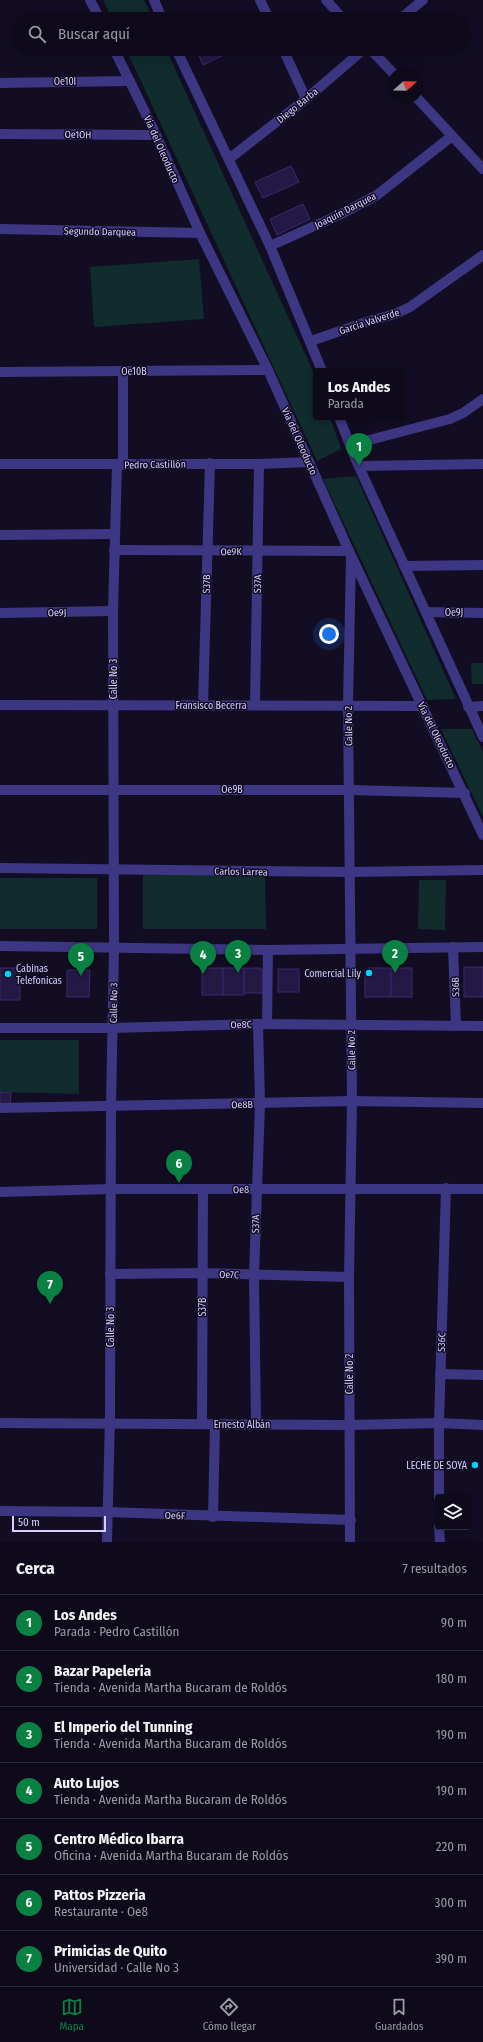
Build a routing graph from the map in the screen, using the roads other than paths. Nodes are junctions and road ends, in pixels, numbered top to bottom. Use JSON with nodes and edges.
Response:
{"nodes":[{"id":1,"x":86,"y":0,"type":"edge"},
{"id":2,"x":91,"y":0,"type":"edge"},
{"id":3,"x":154,"y":0,"type":"edge"},
{"id":4,"x":260,"y":0,"type":"edge"},
{"id":5,"x":326,"y":0,"type":"edge"},
{"id":6,"x":423,"y":0,"type":"edge"},
{"id":7,"x":97,"y":12,"type":"edge"},
{"id":8,"x":159,"y":12,"type":"edge"},
{"id":9,"x":266,"y":12,"type":"edge"},
{"id":10,"x":337,"y":12,"type":"edge"},
{"id":11,"x":408,"y":12,"type":"edge"},
{"id":12,"x":118,"y":56,"type":"edge"},
{"id":13,"x":179,"y":56,"type":"edge"},
{"id":14,"x":286,"y":56,"type":"edge"},
{"id":15,"x":356,"y":56,"type":"edge"},
{"id":16,"x":377,"y":56,"type":"edge"},
{"id":17,"x":388,"y":68,"type":"edge"},
{"id":18,"x":130,"y":81,"type":"junction"},
{"id":19,"x":0,"y":83,"type":"edge"},
{"id":20,"x":306,"y":99,"type":"junction"},
{"id":21,"x":423,"y":104,"type":"edge"},
{"id":22,"x":0,"y":134,"type":"edge"},
{"id":23,"x":156,"y":135,"type":"junction"},
{"id":24,"x":452,"y":136,"type":"junction"},
{"id":25,"x":229,"y":159,"type":"junction"},
{"id":26,"x":483,"y":169,"type":"edge"},
{"id":27,"x":0,"y":229,"type":"edge"},
{"id":28,"x":200,"y":233,"type":"junction"},
{"id":29,"x":270,"y":246,"type":"junction"},
{"id":30,"x":483,"y":255,"type":"edge"},
{"id":31,"x":311,"y":341,"type":"junction"},
{"id":32,"x":321,"y":368,"type":"edge"},
{"id":33,"x":268,"y":370,"type":"junction"},
{"id":34,"x":123,"y":371,"type":"junction"},
{"id":35,"x":0,"y":372,"type":"edge"},
{"id":36,"x":483,"y":399,"type":"edge"},
{"id":37,"x":341,"y":420,"type":"edge"},
{"id":38,"x":350,"y":446,"type":"junction"},
{"id":39,"x":309,"y":462,"type":"junction"},
{"id":40,"x":210,"y":463,"type":"junction"},
{"id":41,"x":0,"y":464,"type":"edge"},
{"id":42,"x":259,"y":464,"type":"junction"},
{"id":43,"x":483,"y":464,"type":"edge"},
{"id":44,"x":120,"y":465,"type":"junction"},
{"id":45,"x":359,"y":466,"type":"junction"},
{"id":46,"x":115,"y":534,"type":"junction"},
{"id":47,"x":0,"y":535,"type":"edge"},
{"id":48,"x":114,"y":550,"type":"junction"},
{"id":49,"x":257,"y":551,"type":"junction"},
{"id":50,"x":206,"y":552,"type":"junction"},
{"id":51,"x":350,"y":554,"type":"junction"},
{"id":52,"x":483,"y":565,"type":"edge"},
{"id":53,"x":404,"y":566,"type":"junction"},
{"id":54,"x":113,"y":611,"type":"junction"},
{"id":55,"x":426,"y":612,"type":"junction"},
{"id":56,"x":483,"y":612,"type":"edge"},
{"id":57,"x":0,"y":613,"type":"edge"},
{"id":58,"x":113,"y":704,"type":"junction"},
{"id":59,"x":255,"y":704,"type":"junction"},
{"id":60,"x":0,"y":705,"type":"edge"},
{"id":61,"x":202,"y":705,"type":"junction"},
{"id":62,"x":348,"y":705,"type":"junction"},
{"id":63,"x":423,"y":706,"type":"junction"},
{"id":64,"x":468,"y":706,"type":"junction"},
{"id":65,"x":483,"y":706,"type":"edge"},
{"id":66,"x":483,"y":737,"type":"edge"},
{"id":67,"x":114,"y":789,"type":"junction"},
{"id":68,"x":0,"y":790,"type":"edge"},
{"id":69,"x":350,"y":790,"type":"junction"},
{"id":70,"x":465,"y":793,"type":"junction"},
{"id":71,"x":483,"y":835,"type":"edge"},
{"id":72,"x":0,"y":868,"type":"edge"},
{"id":73,"x":113,"y":870,"type":"junction"},
{"id":74,"x":483,"y":870,"type":"edge"},
{"id":75,"x":350,"y":872,"type":"junction"},
{"id":76,"x":0,"y":946,"type":"edge"},
{"id":77,"x":453,"y":947,"type":"junction"},
{"id":78,"x":483,"y":947,"type":"edge"},
{"id":79,"x":114,"y":948,"type":"junction"},
{"id":80,"x":351,"y":949,"type":"junction"},
{"id":81,"x":268,"y":950,"type":"junction"},
{"id":82,"x":262,"y":1024,"type":"junction"},
{"id":83,"x":351,"y":1026,"type":"junction"},
{"id":84,"x":456,"y":1026,"type":"junction"},
{"id":85,"x":483,"y":1026,"type":"edge"},
{"id":86,"x":0,"y":1028,"type":"edge"},
{"id":87,"x":113,"y":1028,"type":"junction"},
{"id":88,"x":352,"y":1102,"type":"junction"},
{"id":89,"x":483,"y":1103,"type":"edge"},
{"id":90,"x":260,"y":1104,"type":"junction"},
{"id":91,"x":111,"y":1105,"type":"junction"},
{"id":92,"x":0,"y":1108,"type":"edge"},
{"id":93,"x":256,"y":1188,"type":"junction"},
{"id":94,"x":446,"y":1188,"type":"junction"},
{"id":95,"x":111,"y":1189,"type":"junction"},
{"id":96,"x":350,"y":1189,"type":"junction"},
{"id":97,"x":483,"y":1189,"type":"edge"},
{"id":98,"x":203,"y":1190,"type":"junction"},
{"id":99,"x":0,"y":1192,"type":"edge"},
{"id":100,"x":202,"y":1273,"type":"junction"},
{"id":101,"x":110,"y":1274,"type":"junction"},
{"id":102,"x":254,"y":1275,"type":"junction"},
{"id":103,"x":349,"y":1277,"type":"junction"},
{"id":104,"x":440,"y":1374,"type":"junction"},
{"id":105,"x":483,"y":1375,"type":"edge"},
{"id":106,"x":0,"y":1423,"type":"edge"},
{"id":107,"x":439,"y":1423,"type":"junction"},
{"id":108,"x":109,"y":1424,"type":"junction"},
{"id":109,"x":202,"y":1424,"type":"junction"},
{"id":110,"x":256,"y":1424,"type":"junction"},
{"id":111,"x":215,"y":1425,"type":"junction"},
{"id":112,"x":350,"y":1425,"type":"junction"},
{"id":113,"x":483,"y":1425,"type":"edge"},
{"id":114,"x":439,"y":1494,"type":"edge"},
{"id":115,"x":0,"y":1511,"type":"edge"},
{"id":116,"x":107,"y":1512,"type":"junction"},
{"id":117,"x":213,"y":1517,"type":"junction"},
{"id":118,"x":351,"y":1520,"type":"junction"},
{"id":119,"x":439,"y":1530,"type":"edge"},
{"id":120,"x":106,"y":1542,"type":"edge"},
{"id":121,"x":350,"y":1542,"type":"edge"},
{"id":122,"x":440,"y":1542,"type":"edge"}],
"edges":[{"from":1,"to":2,"type":"street"},
{"from":2,"to":7,"type":"street"},
{"from":3,"to":8,"type":"street"},
{"from":4,"to":9,"type":"street"},
{"from":5,"to":10,"type":"street"},
{"from":6,"to":11,"type":"street"},
{"from":12,"to":18,"type":"street","name":"Via del Oleoducto"},
{"from":13,"to":25,"type":"street"},
{"from":14,"to":20,"type":"street"},
{"from":15,"to":20,"type":"street","name":"Diego Barba"},
{"from":16,"to":17,"type":"street"},
{"from":18,"to":19,"type":"street","name":"Oe10I"},
{"from":18,"to":23,"type":"street","name":"Via del Oleoducto"},
{"from":20,"to":25,"type":"street","name":"Diego Barba"},
{"from":21,"to":24,"type":"street"},
{"from":22,"to":23,"type":"street","name":"Oe1OH"},
{"from":23,"to":28,"type":"street","name":"Via del Oleoducto"},
{"from":24,"to":26,"type":"street"},
{"from":24,"to":29,"type":"street","name":"Joaquín Darquea"},
{"from":25,"to":29,"type":"street"},
{"from":27,"to":28,"type":"street","name":"Segundo Darquea"},
{"from":28,"to":33,"type":"street","name":"Via del Oleoducto"},
{"from":29,"to":31,"type":"street"},
{"from":30,"to":31,"type":"street","name":"García Valverde"},
{"from":31,"to":32,"type":"street"},
{"from":33,"to":34,"type":"street","name":"Oe10B"},
{"from":33,"to":39,"type":"street","name":"Via del Oleoducto"},
{"from":34,"to":35,"type":"street","name":"Oe10B"},
{"from":34,"to":44,"type":"street","name":"Calle No 3"},
{"from":36,"to":38,"type":"street"},
{"from":37,"to":38,"type":"street"},
{"from":38,"to":45,"type":"street"},
{"from":39,"to":42,"type":"street","name":"Pedro Castillón"},
{"from":39,"to":51,"type":"street","name":"Via del Oleoducto"},
{"from":40,"to":42,"type":"street","name":"Pedro Castillón"},
{"from":40,"to":44,"type":"street","name":"Pedro Castillón"},
{"from":40,"to":50,"type":"street","name":"S37B"},
{"from":41,"to":44,"type":"street","name":"Pedro Castillón"},
{"from":42,"to":49,"type":"street","name":"S37A"},
{"from":43,"to":45,"type":"street"},
{"from":44,"to":46,"type":"street","name":"Calle No 3"},
{"from":45,"to":53,"type":"street"},
{"from":46,"to":47,"type":"street"},
{"from":46,"to":48,"type":"street","name":"Calle No 3"},
{"from":48,"to":50,"type":"street","name":"Oe9K"},
{"from":48,"to":54,"type":"street","name":"Calle No 3"},
{"from":49,"to":50,"type":"street","name":"Oe9K"},
{"from":49,"to":51,"type":"street","name":"Oe9K"},
{"from":49,"to":59,"type":"street","name":"S37A"},
{"from":50,"to":61,"type":"street","name":"S37B"},
{"from":51,"to":62,"type":"street","name":"Calle No 2"},
{"from":51,"to":63,"type":"street","name":"Via del Oleoducto"},
{"from":52,"to":53,"type":"street"},
{"from":53,"to":55,"type":"street"},
{"from":54,"to":57,"type":"street","name":"Oe9J"},
{"from":54,"to":58,"type":"street","name":"Calle No 3"},
{"from":55,"to":56,"type":"street","name":"Oe9J"},
{"from":55,"to":64,"type":"street"},
{"from":58,"to":60,"type":"street","name":"Fransisco Becerra"},
{"from":58,"to":61,"type":"street","name":"Fransisco Becerra"},
{"from":58,"to":67,"type":"street","name":"Calle No 3"},
{"from":59,"to":61,"type":"street","name":"Fransisco Becerra"},
{"from":59,"to":62,"type":"street","name":"Fransisco Becerra"},
{"from":62,"to":63,"type":"street","name":"Fransisco Becerra"},
{"from":62,"to":69,"type":"street","name":"Calle No 2"},
{"from":63,"to":70,"type":"street","name":"Via del Oleoducto"},
{"from":64,"to":65,"type":"street"},
{"from":64,"to":66,"type":"street"},
{"from":67,"to":68,"type":"street","name":"Oe9B"},
{"from":67,"to":69,"type":"street","name":"Oe9B"},
{"from":67,"to":73,"type":"street","name":"Calle No 3"},
{"from":69,"to":70,"type":"street","name":"Oe9B"},
{"from":69,"to":75,"type":"street","name":"Calle No 2"},
{"from":70,"to":71,"type":"street","name":"Via del Oleoducto"},
{"from":72,"to":73,"type":"street","name":"Carlos Larrea"},
{"from":73,"to":75,"type":"street","name":"Carlos Larrea"},
{"from":73,"to":79,"type":"street","name":"Calle No 3"},
{"from":74,"to":75,"type":"street","name":"Carlos Larrea"},
{"from":75,"to":80,"type":"street","name":"Calle No 2"},
{"from":76,"to":79,"type":"street"},
{"from":77,"to":78,"type":"street"},
{"from":77,"to":80,"type":"street"},
{"from":77,"to":84,"type":"street","name":"S36B"},
{"from":79,"to":81,"type":"street"},
{"from":79,"to":87,"type":"street","name":"Calle No 3"},
{"from":80,"to":81,"type":"street"},
{"from":80,"to":83,"type":"street","name":"Calle No 2"},
{"from":81,"to":82,"type":"street","name":"S37A"},
{"from":82,"to":83,"type":"street","name":"Oe8C"},
{"from":82,"to":87,"type":"street","name":"Oe8C"},
{"from":82,"to":90,"type":"street","name":"S37A"},
{"from":83,"to":84,"type":"street","name":"Oe8C"},
{"from":83,"to":88,"type":"street","name":"Calle No 2"},
{"from":84,"to":85,"type":"street","name":"Oe8C"},
{"from":86,"to":87,"type":"street","name":"Oe8C"},
{"from":87,"to":91,"type":"street","name":"Calle No 3"},
{"from":88,"to":89,"type":"street","name":"Oe8B"},
{"from":88,"to":90,"type":"street","name":"Oe8B"},
{"from":88,"to":96,"type":"street","name":"Calle No 2"},
{"from":90,"to":91,"type":"street","name":"Oe8B"},
{"from":90,"to":93,"type":"street","name":"S37A"},
{"from":91,"to":92,"type":"street","name":"Oe8B"},
{"from":91,"to":95,"type":"street","name":"Calle No 3"},
{"from":93,"to":96,"type":"street","name":"Oe8"},
{"from":93,"to":98,"type":"street","name":"Oe8"},
{"from":93,"to":102,"type":"street","name":"S37A"},
{"from":94,"to":96,"type":"street","name":"Oe8"},
{"from":94,"to":97,"type":"street","name":"Oe8"},
{"from":94,"to":104,"type":"street","name":"S36C"},
{"from":95,"to":98,"type":"street","name":"Oe8"},
{"from":95,"to":99,"type":"street","name":"Oe8"},
{"from":95,"to":101,"type":"street","name":"Calle No 3"},
{"from":96,"to":103,"type":"street","name":"Calle No 2"},
{"from":98,"to":100,"type":"street","name":"S37B"},
{"from":100,"to":101,"type":"street","name":"Oe7C"},
{"from":100,"to":102,"type":"street","name":"Oe7C"},
{"from":100,"to":109,"type":"street","name":"S37B"},
{"from":101,"to":108,"type":"street","name":"Calle No 3"},
{"from":102,"to":103,"type":"street","name":"Oe7C"},
{"from":102,"to":110,"type":"street","name":"S37A"},
{"from":103,"to":112,"type":"street","name":"Calle No 2"},
{"from":104,"to":105,"type":"street"},
{"from":104,"to":107,"type":"street","name":"S36C"},
{"from":106,"to":108,"type":"street","name":"Ernesto Albán"},
{"from":107,"to":112,"type":"street","name":"Ernesto Albán"},
{"from":107,"to":113,"type":"street","name":"Ernesto Albán"},
{"from":107,"to":114,"type":"street","name":"S36C"},
{"from":108,"to":109,"type":"street","name":"Ernesto Albán"},
{"from":108,"to":116,"type":"street","name":"Calle No 3"},
{"from":109,"to":111,"type":"street","name":"Ernesto Albán"},
{"from":110,"to":111,"type":"street","name":"Ernesto Albán"},
{"from":110,"to":112,"type":"street","name":"Ernesto Albán"},
{"from":111,"to":117,"type":"street"},
{"from":112,"to":118,"type":"street","name":"Calle No 2"},
{"from":115,"to":116,"type":"street","name":"Oe6F"},
{"from":116,"to":117,"type":"street","name":"Oe6F"},
{"from":116,"to":120,"type":"street","name":"Calle No 3"},
{"from":117,"to":118,"type":"street","name":"Oe6F"},
{"from":118,"to":121,"type":"street","name":"Calle No 2"},
{"from":119,"to":122,"type":"street"}]}
